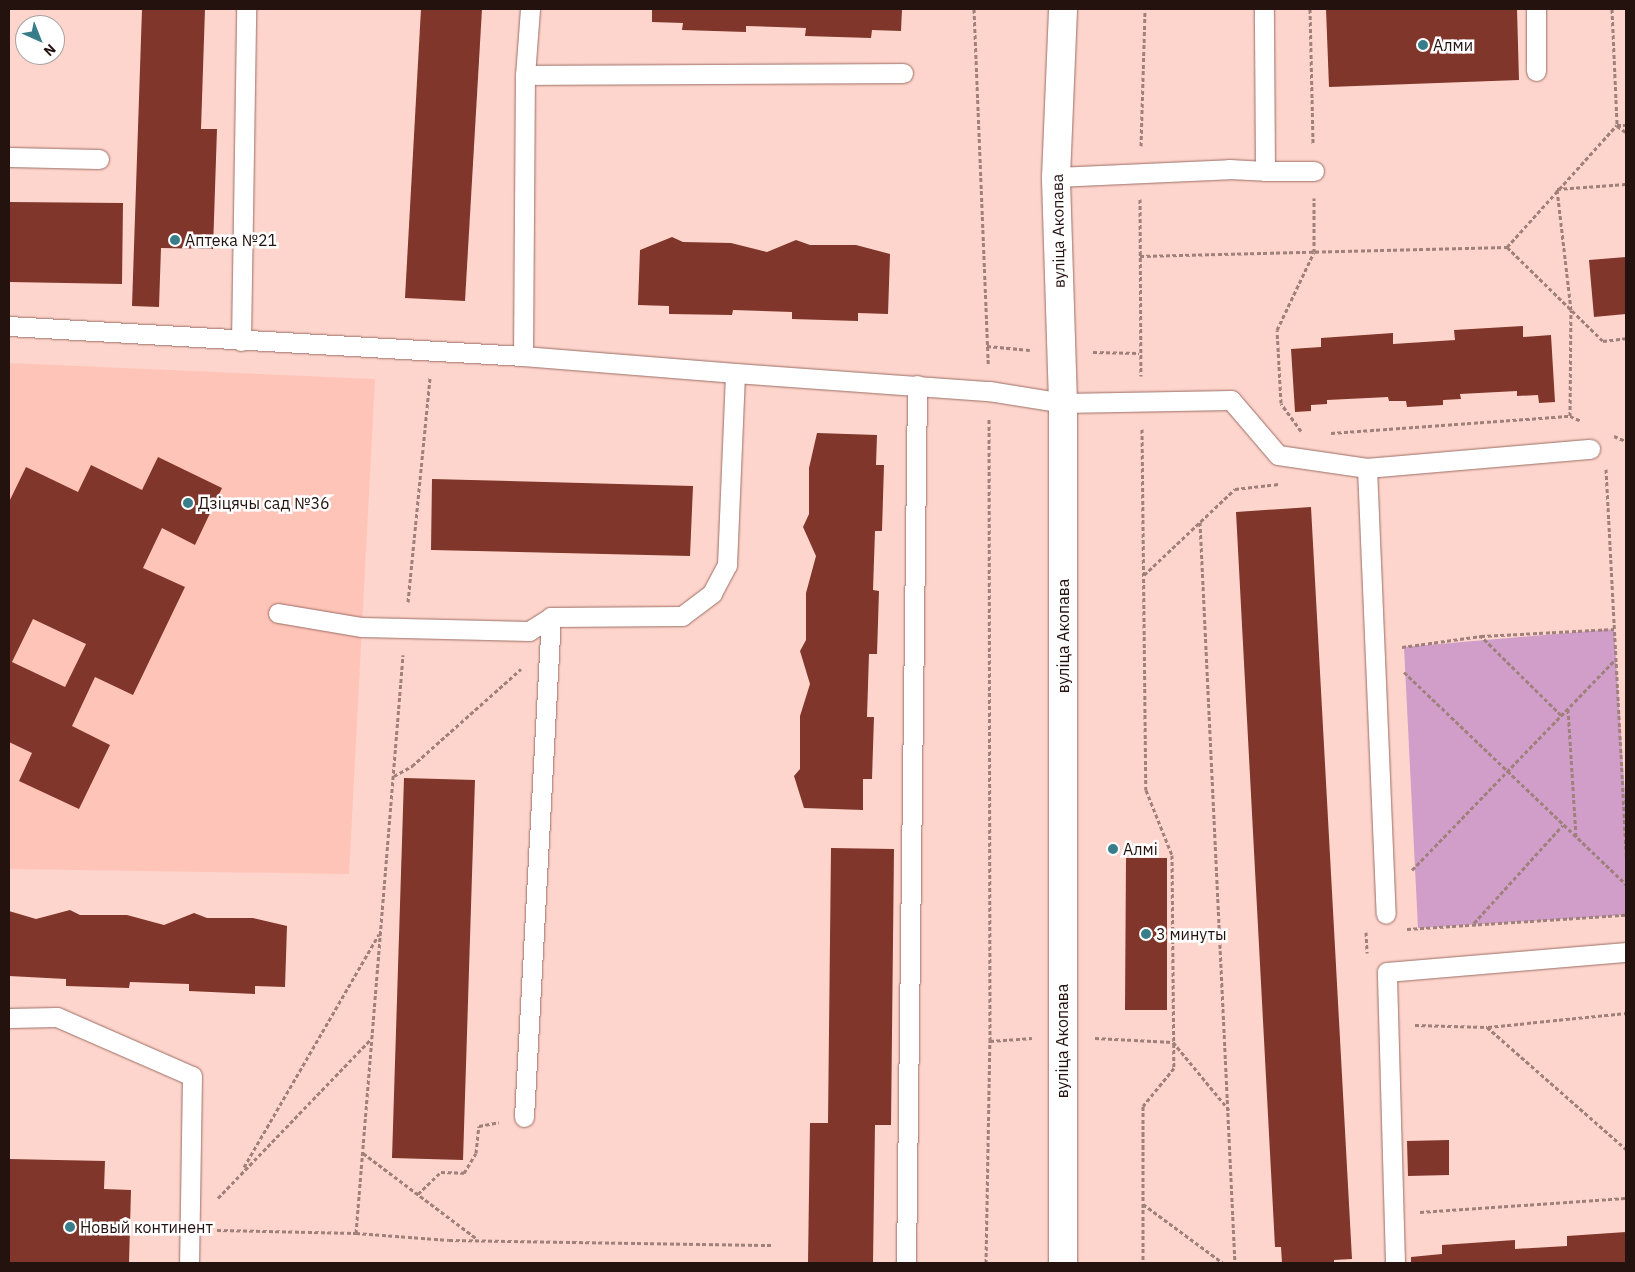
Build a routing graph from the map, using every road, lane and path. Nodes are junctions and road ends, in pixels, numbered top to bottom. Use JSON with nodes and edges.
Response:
{"nodes":[{"id":1,"x":246,"y":9,"type":"edge"},
{"id":2,"x":530,"y":9,"type":"edge"},
{"id":3,"x":974,"y":9,"type":"edge"},
{"id":4,"x":1063,"y":9,"type":"edge"},
{"id":5,"x":1145,"y":9,"type":"edge"},
{"id":6,"x":1264,"y":9,"type":"edge"},
{"id":7,"x":1310,"y":9,"type":"edge"},
{"id":8,"x":1536,"y":9,"type":"edge"},
{"id":9,"x":1612,"y":9,"type":"edge"},
{"id":10,"x":1536,"y":71,"type":"dead end"},
{"id":11,"x":903,"y":73,"type":"dead end"},
{"id":12,"x":525,"y":76,"type":"junction"},
{"id":13,"x":1617,"y":125,"type":"junction"},
{"id":14,"x":1626,"y":125,"type":"edge"},
{"id":15,"x":1626,"y":132,"type":"edge"},
{"id":16,"x":9,"y":157,"type":"edge"},
{"id":17,"x":99,"y":159,"type":"dead end"},
{"id":18,"x":1265,"y":171,"type":"junction"},
{"id":19,"x":1314,"y":171,"type":"junction"},
{"id":20,"x":1140,"y":173,"type":"junction"},
{"id":21,"x":1056,"y":177,"type":"junction"},
{"id":22,"x":1626,"y":184,"type":"edge"},
{"id":23,"x":1557,"y":189,"type":"junction"},
{"id":24,"x":1507,"y":247,"type":"junction"},
{"id":25,"x":1314,"y":252,"type":"junction"},
{"id":26,"x":1140,"y":256,"type":"junction"},
{"id":27,"x":1571,"y":310,"type":"junction"},
{"id":28,"x":9,"y":326,"type":"edge"},
{"id":29,"x":1626,"y":338,"type":"edge"},
{"id":30,"x":241,"y":341,"type":"junction"},
{"id":31,"x":988,"y":346,"type":"junction"},
{"id":32,"x":1033,"y":350,"type":"dead end"},
{"id":33,"x":433,"y":351,"type":"junction"},
{"id":34,"x":1090,"y":352,"type":"dead end"},
{"id":35,"x":1139,"y":353,"type":"junction"},
{"id":36,"x":523,"y":356,"type":"junction"},
{"id":37,"x":735,"y":373,"type":"junction"},
{"id":38,"x":917,"y":385,"type":"junction"},
{"id":39,"x":989,"y":391,"type":"junction"},
{"id":40,"x":1063,"y":402,"type":"junction"},
{"id":41,"x":1142,"y":402,"type":"junction"},
{"id":42,"x":1321,"y":434,"type":"dead end"},
{"id":43,"x":1610,"y":434,"type":"dead end"},
{"id":44,"x":1304,"y":435,"type":"dead end"},
{"id":45,"x":1609,"y":443,"type":"dead end"},
{"id":46,"x":1590,"y":449,"type":"dead end"},
{"id":47,"x":1607,"y":461,"type":"dead end"},
{"id":48,"x":1367,"y":468,"type":"junction"},
{"id":49,"x":1290,"y":483,"type":"dead end"},
{"id":50,"x":1200,"y":521,"type":"junction"},
{"id":51,"x":1144,"y":575,"type":"junction"},
{"id":52,"x":278,"y":613,"type":"dead end"},
{"id":53,"x":552,"y":617,"type":"junction"},
{"id":54,"x":406,"y":628,"type":"junction"},
{"id":55,"x":1614,"y":629,"type":"junction"},
{"id":56,"x":1481,"y":636,"type":"junction"},
{"id":57,"x":550,"y":643,"type":"junction"},
{"id":58,"x":1375,"y":651,"type":"junction"},
{"id":59,"x":1616,"y":659,"type":"junction"},
{"id":60,"x":1402,"y":670,"type":"dead end"},
{"id":61,"x":1568,"y":708,"type":"junction"},
{"id":62,"x":1561,"y":716,"type":"junction"},
{"id":63,"x":1506,"y":773,"type":"junction"},
{"id":64,"x":393,"y":776,"type":"junction"},
{"id":65,"x":1563,"y":826,"type":"junction"},
{"id":66,"x":1576,"y":838,"type":"junction"},
{"id":67,"x":1626,"y":856,"type":"edge"},
{"id":68,"x":1626,"y":884,"type":"edge"},
{"id":69,"x":1384,"y":887,"type":"junction"},
{"id":70,"x":1386,"y":914,"type":"dead end"},
{"id":71,"x":1626,"y":915,"type":"edge"},
{"id":72,"x":1474,"y":923,"type":"junction"},
{"id":73,"x":1366,"y":924,"type":"dead end"},
{"id":74,"x":1402,"y":929,"type":"dead end"},
{"id":75,"x":380,"y":931,"type":"junction"},
{"id":76,"x":1366,"y":932,"type":"junction"},
{"id":77,"x":1376,"y":932,"type":"dead end"},
{"id":78,"x":1626,"y":952,"type":"edge"},
{"id":79,"x":1367,"y":961,"type":"dead end"},
{"id":80,"x":1626,"y":1013,"type":"edge"},
{"id":81,"x":9,"y":1018,"type":"edge"},
{"id":82,"x":1389,"y":1026,"type":"junction"},
{"id":83,"x":1487,"y":1027,"type":"junction"},
{"id":84,"x":372,"y":1039,"type":"junction"},
{"id":85,"x":1173,"y":1042,"type":"junction"},
{"id":86,"x":1230,"y":1110,"type":"junction"},
{"id":87,"x":524,"y":1117,"type":"dead end"},
{"id":88,"x":480,"y":1126,"type":"dead end"},
{"id":89,"x":1626,"y":1149,"type":"edge"},
{"id":90,"x":362,"y":1152,"type":"junction"},
{"id":91,"x":242,"y":1171,"type":"junction"},
{"id":92,"x":418,"y":1194,"type":"junction"},
{"id":93,"x":1626,"y":1198,"type":"edge"},
{"id":94,"x":1143,"y":1204,"type":"junction"},
{"id":95,"x":212,"y":1205,"type":"dead end"},
{"id":96,"x":1427,"y":1211,"type":"dead end"},
{"id":97,"x":189,"y":1230,"type":"junction"},
{"id":98,"x":356,"y":1233,"type":"junction"},
{"id":99,"x":478,"y":1240,"type":"junction"},
{"id":100,"x":772,"y":1245,"type":"dead end"},
{"id":101,"x":188,"y":1263,"type":"edge"},
{"id":102,"x":906,"y":1263,"type":"edge"},
{"id":103,"x":986,"y":1263,"type":"edge"},
{"id":104,"x":1063,"y":1263,"type":"edge"},
{"id":105,"x":1143,"y":1263,"type":"edge"},
{"id":106,"x":1224,"y":1263,"type":"edge"},
{"id":107,"x":1235,"y":1263,"type":"edge"},
{"id":108,"x":1395,"y":1263,"type":"edge"}],
"edges":[{"from":1,"to":30,"type":"lane"},
{"from":2,"to":12,"type":"lane"},
{"from":3,"to":31,"type":"path"},
{"from":4,"to":21,"type":"main road","name":"вуліца Акопава"},
{"from":5,"to":20,"type":"path"},
{"from":6,"to":18,"type":"lane"},
{"from":7,"to":19,"type":"path"},
{"from":8,"to":10,"type":"lane"},
{"from":9,"to":13,"type":"path"},
{"from":11,"to":12,"type":"lane"},
{"from":12,"to":36,"type":"lane"},
{"from":13,"to":14,"type":"path"},
{"from":13,"to":15,"type":"path"},
{"from":13,"to":23,"type":"path"},
{"from":16,"to":17,"type":"lane"},
{"from":18,"to":19,"type":"lane"},
{"from":18,"to":20,"type":"lane"},
{"from":19,"to":25,"type":"path"},
{"from":20,"to":21,"type":"lane"},
{"from":20,"to":26,"type":"path"},
{"from":21,"to":40,"type":"main road","name":"вуліца Акопава"},
{"from":22,"to":23,"type":"path"},
{"from":23,"to":24,"type":"path"},
{"from":23,"to":27,"type":"path"},
{"from":24,"to":25,"type":"path"},
{"from":24,"to":27,"type":"path"},
{"from":25,"to":26,"type":"path"},
{"from":25,"to":44,"type":"path"},
{"from":26,"to":35,"type":"path"},
{"from":27,"to":29,"type":"path"},
{"from":27,"to":42,"type":"path"},
{"from":28,"to":30,"type":"lane"},
{"from":30,"to":33,"type":"lane"},
{"from":31,"to":32,"type":"path"},
{"from":31,"to":39,"type":"path"},
{"from":33,"to":36,"type":"lane"},
{"from":33,"to":54,"type":"path"},
{"from":34,"to":35,"type":"path"},
{"from":35,"to":41,"type":"path"},
{"from":36,"to":37,"type":"lane"},
{"from":37,"to":38,"type":"lane"},
{"from":37,"to":53,"type":"lane"},
{"from":38,"to":39,"type":"lane"},
{"from":38,"to":102,"type":"lane"},
{"from":39,"to":40,"type":"lane"},
{"from":39,"to":103,"type":"path"},
{"from":40,"to":41,"type":"lane"},
{"from":40,"to":104,"type":"main road","name":"вуліца Акопава"},
{"from":41,"to":48,"type":"lane"},
{"from":41,"to":51,"type":"path"},
{"from":43,"to":45,"type":"path"},
{"from":46,"to":48,"type":"lane"},
{"from":47,"to":55,"type":"path"},
{"from":48,"to":58,"type":"lane"},
{"from":49,"to":50,"type":"path"},
{"from":50,"to":51,"type":"path"},
{"from":50,"to":86,"type":"path"},
{"from":51,"to":85,"type":"path"},
{"from":52,"to":54,"type":"lane"},
{"from":53,"to":54,"type":"lane"},
{"from":53,"to":57,"type":"lane"},
{"from":54,"to":64,"type":"path"},
{"from":55,"to":56,"type":"path"},
{"from":55,"to":59,"type":"path"},
{"from":56,"to":58,"type":"path"},
{"from":56,"to":62,"type":"path"},
{"from":57,"to":64,"type":"path"},
{"from":57,"to":87,"type":"lane"},
{"from":58,"to":69,"type":"lane"},
{"from":59,"to":61,"type":"path"},
{"from":59,"to":67,"type":"path"},
{"from":60,"to":63,"type":"path"},
{"from":61,"to":62,"type":"path"},
{"from":61,"to":66,"type":"path"},
{"from":62,"to":63,"type":"path"},
{"from":63,"to":65,"type":"path"},
{"from":63,"to":69,"type":"path"},
{"from":64,"to":75,"type":"path"},
{"from":65,"to":66,"type":"path"},
{"from":65,"to":72,"type":"path"},
{"from":66,"to":68,"type":"path"},
{"from":69,"to":70,"type":"lane"},
{"from":71,"to":72,"type":"path"},
{"from":72,"to":74,"type":"path"},
{"from":73,"to":76,"type":"path"},
{"from":75,"to":84,"type":"path"},
{"from":75,"to":91,"type":"path"},
{"from":76,"to":77,"type":"path"},
{"from":76,"to":79,"type":"path"},
{"from":78,"to":82,"type":"lane"},
{"from":80,"to":83,"type":"path"},
{"from":81,"to":97,"type":"lane"},
{"from":82,"to":83,"type":"path"},
{"from":82,"to":108,"type":"lane"},
{"from":83,"to":89,"type":"path"},
{"from":84,"to":90,"type":"path"},
{"from":84,"to":91,"type":"path"},
{"from":85,"to":86,"type":"path"},
{"from":85,"to":94,"type":"path"},
{"from":86,"to":107,"type":"path"},
{"from":88,"to":92,"type":"path"},
{"from":90,"to":92,"type":"path"},
{"from":90,"to":98,"type":"path"},
{"from":91,"to":95,"type":"path"},
{"from":92,"to":99,"type":"path"},
{"from":93,"to":96,"type":"path"},
{"from":94,"to":105,"type":"path"},
{"from":94,"to":106,"type":"path"},
{"from":97,"to":98,"type":"path"},
{"from":97,"to":101,"type":"lane"},
{"from":98,"to":99,"type":"path"},
{"from":99,"to":100,"type":"path"}]}
